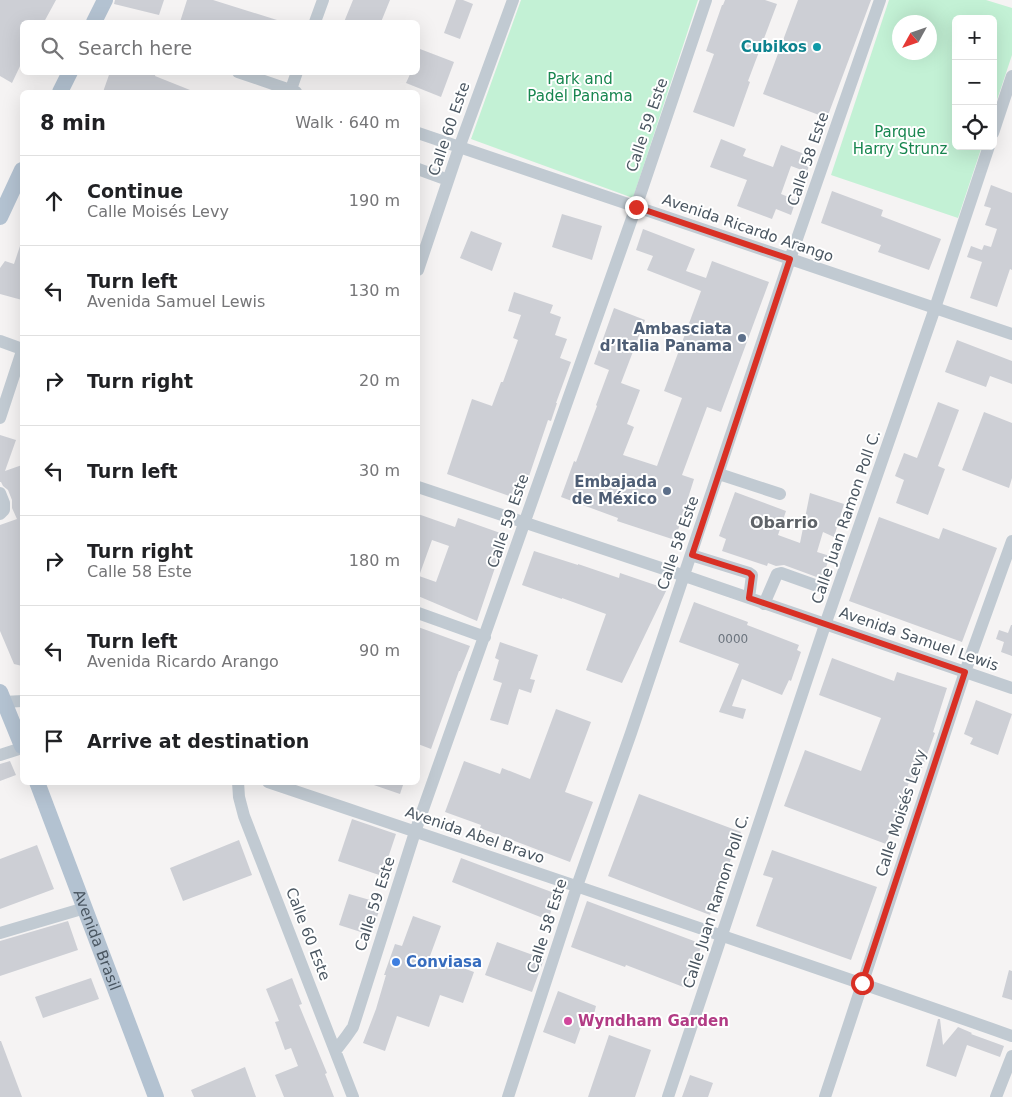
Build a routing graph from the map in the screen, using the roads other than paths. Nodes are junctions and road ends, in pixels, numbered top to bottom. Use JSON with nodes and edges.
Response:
{"nodes":[{"id":1,"x":105,"y":0,"type":"edge"},
{"id":2,"x":323,"y":0,"type":"edge"},
{"id":3,"x":513,"y":0,"type":"edge"},
{"id":4,"x":706,"y":0,"type":"edge"},
{"id":5,"x":880,"y":0,"type":"edge"},
{"id":6,"x":95,"y":20,"type":"edge"},
{"id":7,"x":316,"y":20,"type":"edge"},
{"id":8,"x":68,"y":75,"type":"edge"},
{"id":9,"x":246,"y":75,"type":"edge"},
{"id":10,"x":296,"y":75,"type":"edge"},
{"id":11,"x":1012,"y":76,"type":"edge"},
{"id":12,"x":61,"y":90,"type":"edge"},
{"id":13,"x":287,"y":90,"type":"edge"},
{"id":14,"x":292,"y":90,"type":"edge"},
{"id":15,"x":997,"y":121,"type":"edge"},
{"id":16,"x":420,"y":135,"type":"edge"},
{"id":17,"x":460,"y":148,"type":"junction"},
{"id":18,"x":988,"y":150,"type":"edge"},
{"id":19,"x":420,"y":170,"type":"edge"},
{"id":20,"x":20,"y":174,"type":"edge"},
{"id":21,"x":448,"y":180,"type":"junction"},
{"id":22,"x":636,"y":207,"type":"junction"},
{"id":23,"x":0,"y":217,"type":"edge"},
{"id":24,"x":790,"y":259,"type":"junction"},
{"id":25,"x":420,"y":264,"type":"edge"},
{"id":26,"x":935,"y":308,"type":"junction"},
{"id":27,"x":1012,"y":334,"type":"edge"},
{"id":28,"x":0,"y":341,"type":"edge"},
{"id":29,"x":20,"y":349,"type":"edge"},
{"id":30,"x":20,"y":356,"type":"edge"},
{"id":31,"x":0,"y":418,"type":"edge"},
{"id":32,"x":718,"y":474,"type":"junction"},
{"id":33,"x":420,"y":487,"type":"edge"},
{"id":34,"x":0,"y":493,"type":"edge"},
{"id":35,"x":780,"y":494,"type":"dead end"},
{"id":36,"x":0,"y":514,"type":"edge"},
{"id":37,"x":524,"y":523,"type":"junction"},
{"id":38,"x":1012,"y":541,"type":"edge"},
{"id":39,"x":692,"y":555,"type":"junction"},
{"id":40,"x":684,"y":576,"type":"junction"},
{"id":41,"x":823,"y":588,"type":"dead end"},
{"id":42,"x":749,"y":598,"type":"junction"},
{"id":43,"x":764,"y":604,"type":"junction"},
{"id":44,"x":420,"y":614,"type":"edge"},
{"id":45,"x":825,"y":625,"type":"junction"},
{"id":46,"x":485,"y":637,"type":"junction"},
{"id":47,"x":965,"y":672,"type":"junction"},
{"id":48,"x":1012,"y":688,"type":"edge"},
{"id":49,"x":2,"y":697,"type":"edge"},
{"id":50,"x":20,"y":701,"type":"edge"},
{"id":51,"x":20,"y":742,"type":"edge"},
{"id":52,"x":20,"y":748,"type":"edge"},
{"id":53,"x":0,"y":755,"type":"edge"},
{"id":54,"x":38,"y":785,"type":"edge"},
{"id":55,"x":238,"y":785,"type":"edge"},
{"id":56,"x":277,"y":785,"type":"edge"},
{"id":57,"x":416,"y":832,"type":"junction"},
{"id":58,"x":577,"y":886,"type":"junction"},
{"id":59,"x":85,"y":908,"type":"junction"},
{"id":60,"x":0,"y":933,"type":"edge"},
{"id":61,"x":722,"y":936,"type":"junction"},
{"id":62,"x":862,"y":983,"type":"junction"},
{"id":63,"x":1012,"y":1036,"type":"edge"},
{"id":64,"x":336,"y":1050,"type":"junction"},
{"id":65,"x":1012,"y":1056,"type":"edge"},
{"id":66,"x":156,"y":1097,"type":"edge"},
{"id":67,"x":353,"y":1097,"type":"edge"},
{"id":68,"x":508,"y":1097,"type":"edge"},
{"id":69,"x":668,"y":1097,"type":"edge"},
{"id":70,"x":825,"y":1097,"type":"edge"},
{"id":71,"x":996,"y":1097,"type":"edge"}],
"edges":[{"from":1,"to":6,"type":"main road"},
{"from":2,"to":7,"type":"street"},
{"from":3,"to":17,"type":"street","name":"Calle 60 Este"},
{"from":4,"to":22,"type":"street","name":"Calle 59 Este"},
{"from":5,"to":24,"type":"street","name":"Calle 58 Este"},
{"from":8,"to":12,"type":"main road"},
{"from":9,"to":13,"type":"street"},
{"from":10,"to":14,"type":"street"},
{"from":11,"to":15,"type":"street"},
{"from":16,"to":17,"type":"street","name":"Avenida Ricardo Arango"},
{"from":17,"to":21,"type":"street","name":"Calle 60 Este"},
{"from":17,"to":22,"type":"street","name":"Avenida Ricardo Arango"},
{"from":18,"to":26,"type":"street","name":"Calle Juan Ramon Poll C."},
{"from":19,"to":21,"type":"street"},
{"from":20,"to":23,"type":"main road"},
{"from":21,"to":25,"type":"street","name":"Calle 60 Este"},
{"from":22,"to":24,"type":"street","name":"Avenida Ricardo Arango"},
{"from":22,"to":37,"type":"street","name":"Calle 59 Este"},
{"from":24,"to":26,"type":"street","name":"Avenida Ricardo Arango"},
{"from":24,"to":32,"type":"street","name":"Calle 58 Este"},
{"from":26,"to":27,"type":"street","name":"Avenida Ricardo Arango"},
{"from":26,"to":45,"type":"street","name":"Calle Juan Ramon Poll C."},
{"from":28,"to":29,"type":"street"},
{"from":30,"to":31,"type":"street"},
{"from":32,"to":35,"type":"street"},
{"from":32,"to":39,"type":"street","name":"Calle 58 Este"},
{"from":33,"to":37,"type":"street","name":"Avenida Samuel Lewis"},
{"from":34,"to":36,"type":"street"},
{"from":37,"to":40,"type":"street","name":"Avenida Samuel Lewis"},
{"from":37,"to":46,"type":"street","name":"Calle 59 Este"},
{"from":38,"to":47,"type":"street","name":"Calle Moisés Levy"},
{"from":39,"to":40,"type":"street","name":"Calle 58 Este"},
{"from":39,"to":42,"type":"street"},
{"from":40,"to":42,"type":"street","name":"Avenida Samuel Lewis"},
{"from":40,"to":58,"type":"street","name":"Calle 58 Este"},
{"from":41,"to":43,"type":"street"},
{"from":42,"to":43,"type":"street","name":"Avenida Samuel Lewis"},
{"from":43,"to":45,"type":"street","name":"Avenida Samuel Lewis"},
{"from":44,"to":46,"type":"street"},
{"from":45,"to":47,"type":"street","name":"Avenida Samuel Lewis"},
{"from":45,"to":61,"type":"street","name":"Calle Juan Ramon Poll C."},
{"from":46,"to":57,"type":"street","name":"Calle 59 Este"},
{"from":47,"to":48,"type":"street","name":"Avenida Samuel Lewis"},
{"from":47,"to":62,"type":"street","name":"Calle Moisés Levy"},
{"from":49,"to":50,"type":"street"},
{"from":49,"to":51,"type":"main road"},
{"from":52,"to":53,"type":"street"},
{"from":54,"to":59,"type":"main road","name":"Avenida Brasil"},
{"from":55,"to":64,"type":"street","name":"Calle 60 Este"},
{"from":56,"to":57,"type":"street","name":"Avenida Abel Bravo"},
{"from":57,"to":58,"type":"street","name":"Avenida Abel Bravo"},
{"from":57,"to":64,"type":"street","name":"Calle 59 Este"},
{"from":58,"to":61,"type":"street","name":"Avenida Abel Bravo"},
{"from":58,"to":68,"type":"street","name":"Calle 58 Este"},
{"from":59,"to":60,"type":"street"},
{"from":59,"to":66,"type":"main road","name":"Avenida Brasil"},
{"from":61,"to":62,"type":"street","name":"Avenida Abel Bravo"},
{"from":61,"to":69,"type":"street","name":"Calle Juan Ramon Poll C."},
{"from":62,"to":63,"type":"street","name":"Avenida Abel Bravo"},
{"from":62,"to":70,"type":"street","name":"Calle Moisés Levy"},
{"from":64,"to":67,"type":"street","name":"Calle 60 Este"},
{"from":65,"to":71,"type":"street"}]}
